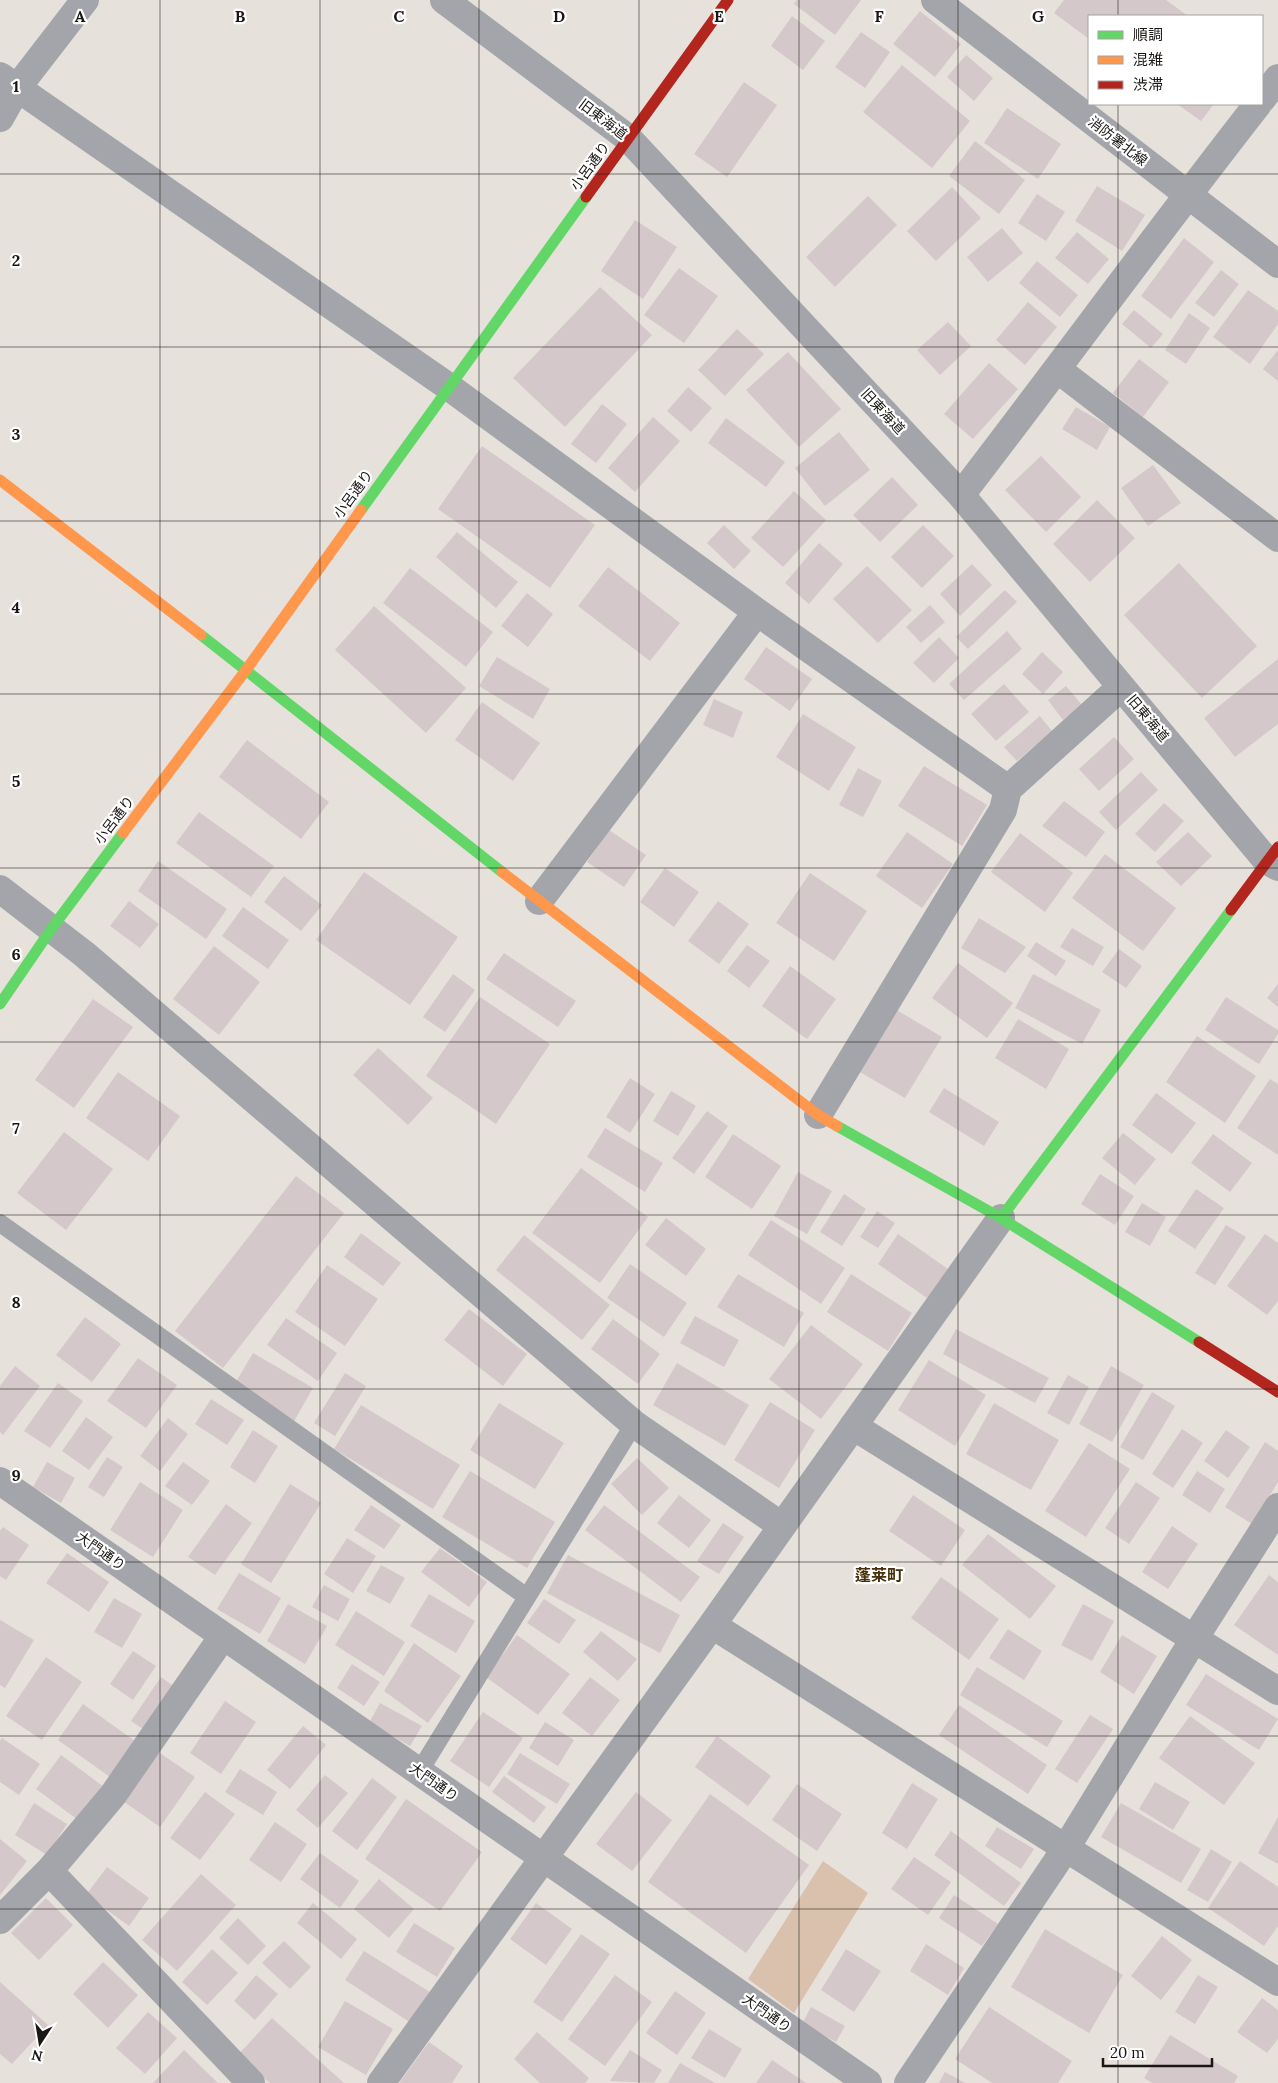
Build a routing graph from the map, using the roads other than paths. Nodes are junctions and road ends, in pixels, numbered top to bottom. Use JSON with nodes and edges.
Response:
{"nodes":[{"id":1,"x":85,"y":0,"type":"edge"},
{"id":2,"x":444,"y":0,"type":"edge"},
{"id":3,"x":728,"y":0,"type":"edge"},
{"id":4,"x":935,"y":0,"type":"edge"},
{"id":5,"x":1278,"y":78,"type":"edge"},
{"id":6,"x":9,"y":82,"type":"edge"},
{"id":7,"x":1263,"y":97,"type":"edge"},
{"id":8,"x":1257,"y":105,"type":"edge"},
{"id":9,"x":0,"y":118,"type":"edge"},
{"id":10,"x":628,"y":138,"type":"junction"},
{"id":11,"x":1187,"y":194,"type":"junction"},
{"id":12,"x":1278,"y":264,"type":"edge"},
{"id":13,"x":1057,"y":370,"type":"junction"},
{"id":14,"x":449,"y":388,"type":"junction"},
{"id":15,"x":0,"y":480,"type":"edge"},
{"id":16,"x":961,"y":495,"type":"junction"},
{"id":17,"x":1278,"y":538,"type":"edge"},
{"id":18,"x":757,"y":612,"type":"junction"},
{"id":19,"x":246,"y":670,"type":"junction"},
{"id":20,"x":1121,"y":686,"type":"junction"},
{"id":21,"x":1008,"y":789,"type":"junction"},
{"id":22,"x":1274,"y":858,"type":"edge"},
{"id":23,"x":0,"y":889,"type":"edge"},
{"id":24,"x":539,"y":901,"type":"junction"},
{"id":25,"x":52,"y":928,"type":"junction"},
{"id":26,"x":0,"y":1004,"type":"edge"},
{"id":27,"x":818,"y":1115,"type":"junction"},
{"id":28,"x":1001,"y":1218,"type":"junction"},
{"id":29,"x":0,"y":1223,"type":"edge"},
{"id":30,"x":1277,"y":1388,"type":"edge"},
{"id":31,"x":634,"y":1424,"type":"junction"},
{"id":32,"x":853,"y":1426,"type":"junction"},
{"id":33,"x":0,"y":1481,"type":"edge"},
{"id":34,"x":1278,"y":1508,"type":"edge"},
{"id":35,"x":782,"y":1526,"type":"junction"},
{"id":36,"x":527,"y":1597,"type":"junction"},
{"id":37,"x":712,"y":1625,"type":"junction"},
{"id":38,"x":223,"y":1636,"type":"junction"},
{"id":39,"x":1194,"y":1639,"type":"junction"},
{"id":40,"x":1278,"y":1691,"type":"edge"},
{"id":41,"x":419,"y":1772,"type":"junction"},
{"id":42,"x":1066,"y":1848,"type":"junction"},
{"id":43,"x":544,"y":1858,"type":"junction"},
{"id":44,"x":49,"y":1871,"type":"junction"},
{"id":45,"x":0,"y":1920,"type":"edge"},
{"id":46,"x":1278,"y":1982,"type":"edge"},
{"id":47,"x":251,"y":2083,"type":"edge"},
{"id":48,"x":381,"y":2083,"type":"edge"},
{"id":49,"x":868,"y":2083,"type":"edge"},
{"id":50,"x":908,"y":2083,"type":"edge"}],
"edges":[{"from":1,"to":6,"type":"street"},
{"from":2,"to":10,"type":"street","name":"旧東海道"},
{"from":3,"to":10,"type":"street","name":"小呂通り"},
{"from":4,"to":11,"type":"street","name":"消防署北線"},
{"from":5,"to":7,"type":"street"},
{"from":6,"to":9,"type":"street"},
{"from":6,"to":14,"type":"street"},
{"from":8,"to":11,"type":"street"},
{"from":10,"to":14,"type":"street","name":"小呂通り"},
{"from":10,"to":16,"type":"street","name":"旧東海道"},
{"from":11,"to":12,"type":"street","name":"消防署北線"},
{"from":11,"to":13,"type":"street"},
{"from":13,"to":16,"type":"street"},
{"from":13,"to":17,"type":"street"},
{"from":14,"to":18,"type":"street"},
{"from":14,"to":19,"type":"street","name":"小呂通り"},
{"from":15,"to":19,"type":"street"},
{"from":16,"to":20,"type":"street","name":"旧東海道"},
{"from":18,"to":21,"type":"street"},
{"from":18,"to":24,"type":"street"},
{"from":19,"to":24,"type":"street"},
{"from":19,"to":25,"type":"street","name":"小呂通り"},
{"from":20,"to":21,"type":"street"},
{"from":20,"to":22,"type":"street","name":"旧東海道"},
{"from":21,"to":27,"type":"street"},
{"from":22,"to":28,"type":"street"},
{"from":23,"to":25,"type":"street"},
{"from":24,"to":27,"type":"street"},
{"from":25,"to":26,"type":"street","name":"小呂通り"},
{"from":25,"to":31,"type":"street"},
{"from":27,"to":28,"type":"street"},
{"from":28,"to":30,"type":"street"},
{"from":28,"to":32,"type":"street"},
{"from":29,"to":36,"type":"lane"},
{"from":31,"to":35,"type":"street"},
{"from":31,"to":36,"type":"lane"},
{"from":32,"to":35,"type":"street"},
{"from":32,"to":39,"type":"street"},
{"from":33,"to":38,"type":"street","name":"大門通り"},
{"from":34,"to":39,"type":"street"},
{"from":35,"to":37,"type":"street"},
{"from":36,"to":41,"type":"lane"},
{"from":37,"to":42,"type":"street"},
{"from":37,"to":43,"type":"street"},
{"from":38,"to":41,"type":"street","name":"大門通り"},
{"from":38,"to":44,"type":"street"},
{"from":39,"to":40,"type":"street"},
{"from":39,"to":42,"type":"street"},
{"from":41,"to":43,"type":"street","name":"大門通り"},
{"from":42,"to":46,"type":"street"},
{"from":42,"to":50,"type":"street"},
{"from":43,"to":48,"type":"street"},
{"from":43,"to":49,"type":"street","name":"大門通り"},
{"from":44,"to":45,"type":"street"},
{"from":44,"to":47,"type":"street"}]}
